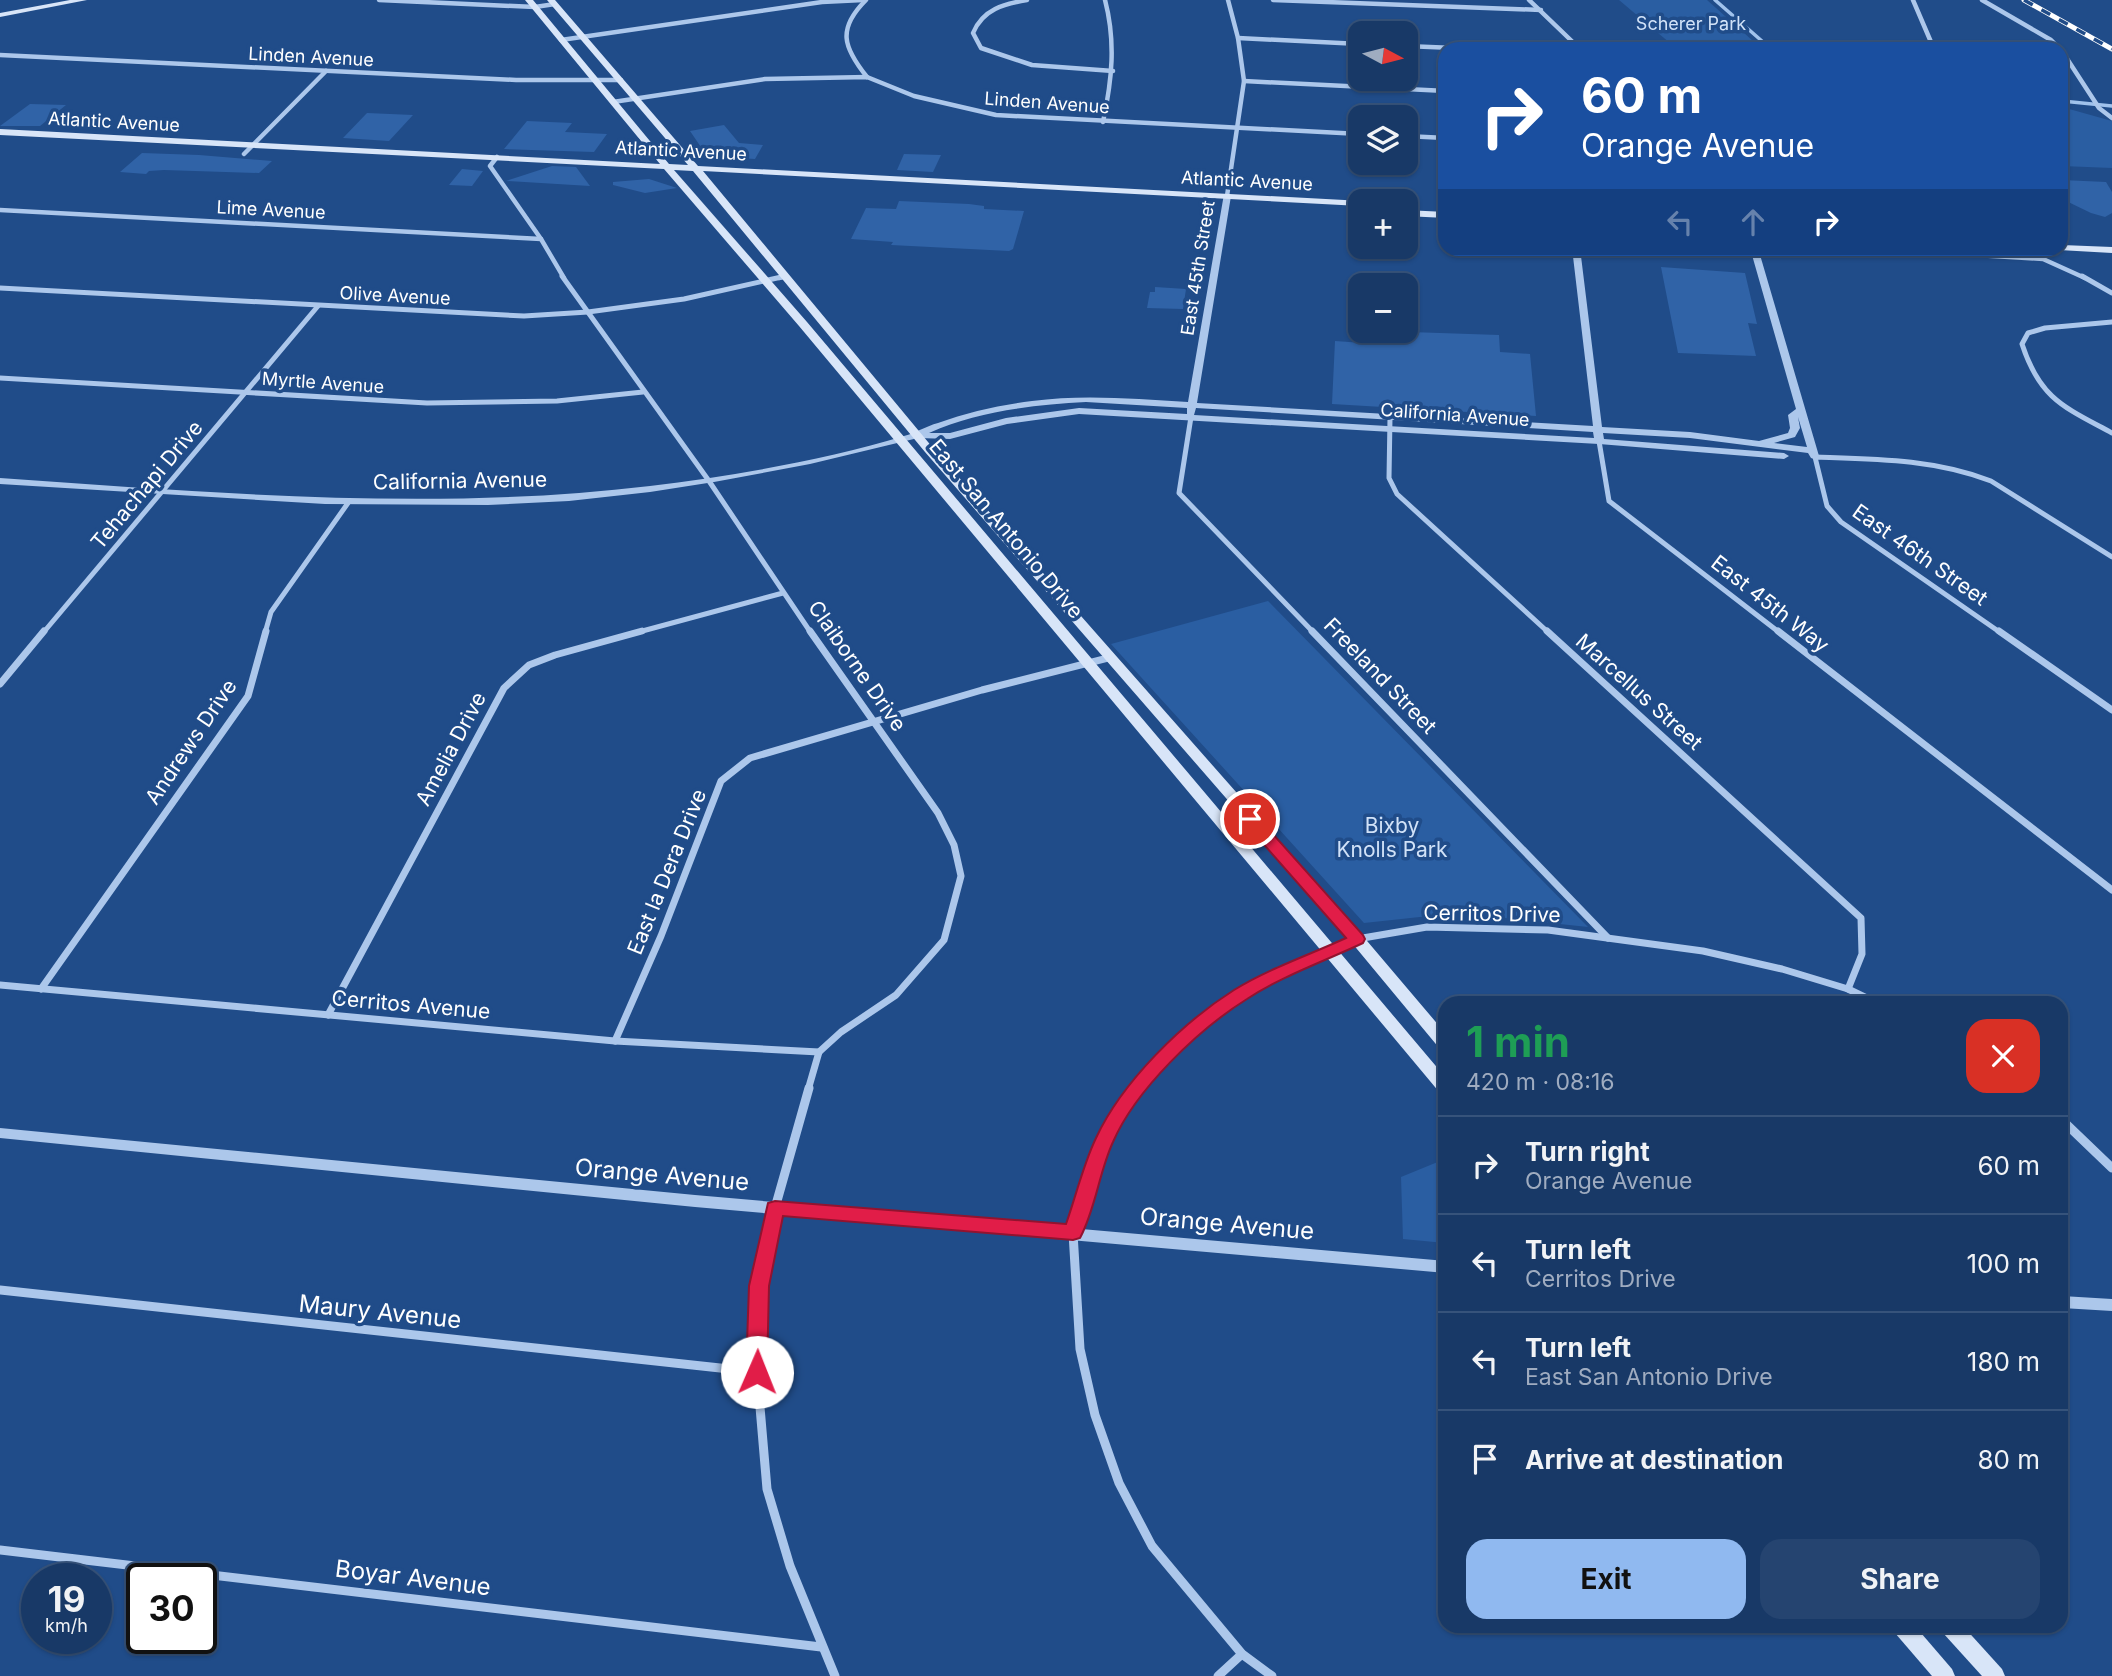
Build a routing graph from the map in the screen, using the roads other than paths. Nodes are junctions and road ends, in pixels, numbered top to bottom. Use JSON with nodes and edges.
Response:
{"nodes":[{"id":1,"x":83,"y":0,"type":"edge"},
{"id":2,"x":379,"y":0,"type":"edge"},
{"id":3,"x":865,"y":0,"type":"edge"},
{"id":4,"x":1027,"y":0,"type":"edge"},
{"id":5,"x":1105,"y":0,"type":"edge"},
{"id":6,"x":1228,"y":0,"type":"edge"},
{"id":7,"x":1273,"y":0,"type":"edge"},
{"id":8,"x":1529,"y":0,"type":"edge"},
{"id":9,"x":1913,"y":0,"type":"edge"},
{"id":10,"x":1982,"y":0,"type":"edge"},
{"id":11,"x":553,"y":2,"type":"edge"},
{"id":12,"x":532,"y":3,"type":"edge"},
{"id":13,"x":1541,"y":10,"type":"junction"},
{"id":14,"x":0,"y":15,"type":"edge"},
{"id":15,"x":586,"y":38,"type":"junction"},
{"id":16,"x":1238,"y":38,"type":"junction"},
{"id":17,"x":561,"y":40,"type":"junction"},
{"id":18,"x":1573,"y":42,"type":"edge"},
{"id":19,"x":1931,"y":42,"type":"edge"},
{"id":20,"x":2053,"y":42,"type":"edge"},
{"id":21,"x":1348,"y":43,"type":"edge"},
{"id":22,"x":1418,"y":47,"type":"edge"},
{"id":23,"x":1438,"y":47,"type":"edge"},
{"id":24,"x":0,"y":55,"type":"edge"},
{"id":25,"x":2068,"y":62,"type":"edge"},
{"id":26,"x":326,"y":71,"type":"junction"},
{"id":27,"x":1113,"y":71,"type":"junction"},
{"id":28,"x":867,"y":77,"type":"junction"},
{"id":29,"x":621,"y":80,"type":"junction"},
{"id":30,"x":1244,"y":81,"type":"junction"},
{"id":31,"x":597,"y":82,"type":"junction"},
{"id":32,"x":1438,"y":91,"type":"edge"},
{"id":33,"x":637,"y":98,"type":"junction"},
{"id":34,"x":613,"y":102,"type":"junction"},
{"id":35,"x":2112,"y":118,"type":"edge"},
{"id":36,"x":1103,"y":122,"type":"junction"},
{"id":37,"x":1237,"y":128,"type":"junction"},
{"id":38,"x":0,"y":132,"type":"edge"},
{"id":39,"x":1348,"y":133,"type":"edge"},
{"id":40,"x":1418,"y":137,"type":"edge"},
{"id":41,"x":1438,"y":138,"type":"edge"},
{"id":42,"x":0,"y":141,"type":"edge"},
{"id":43,"x":251,"y":145,"type":"junction"},
{"id":44,"x":244,"y":154,"type":"junction"},
{"id":45,"x":497,"y":157,"type":"junction"},
{"id":46,"x":489,"y":166,"type":"junction"},
{"id":47,"x":665,"y":166,"type":"junction"},
{"id":48,"x":696,"y":171,"type":"junction"},
{"id":49,"x":673,"y":174,"type":"junction"},
{"id":50,"x":1226,"y":199,"type":"junction"},
{"id":51,"x":1348,"y":203,"type":"edge"},
{"id":52,"x":1418,"y":206,"type":"edge"},
{"id":53,"x":1438,"y":207,"type":"edge"},
{"id":54,"x":1348,"y":209,"type":"edge"},
{"id":55,"x":0,"y":210,"type":"edge"},
{"id":56,"x":1418,"y":214,"type":"edge"},
{"id":57,"x":1438,"y":215,"type":"edge"},
{"id":58,"x":541,"y":239,"type":"junction"},
{"id":59,"x":2068,"y":239,"type":"edge"},
{"id":60,"x":2112,"y":241,"type":"edge"},
{"id":61,"x":2068,"y":248,"type":"edge"},
{"id":62,"x":2112,"y":250,"type":"edge"},
{"id":63,"x":1577,"y":256,"type":"edge"},
{"id":64,"x":1756,"y":256,"type":"edge"},
{"id":65,"x":1993,"y":256,"type":"edge"},
{"id":66,"x":786,"y":276,"type":"junction"},
{"id":67,"x":764,"y":281,"type":"junction"},
{"id":68,"x":0,"y":288,"type":"edge"},
{"id":69,"x":2112,"y":293,"type":"edge"},
{"id":70,"x":318,"y":306,"type":"junction"},
{"id":71,"x":588,"y":312,"type":"junction"},
{"id":72,"x":2112,"y":322,"type":"edge"},
{"id":73,"x":0,"y":377,"type":"edge"},
{"id":74,"x":643,"y":392,"type":"junction"},
{"id":75,"x":246,"y":393,"type":"junction"},
{"id":76,"x":1193,"y":405,"type":"junction"},
{"id":77,"x":1800,"y":410,"type":"junction"},
{"id":78,"x":1191,"y":417,"type":"junction"},
{"id":79,"x":1390,"y":423,"type":"junction"},
{"id":80,"x":2112,"y":433,"type":"edge"},
{"id":81,"x":917,"y":436,"type":"junction"},
{"id":82,"x":1598,"y":436,"type":"junction"},
{"id":83,"x":900,"y":440,"type":"junction"},
{"id":84,"x":1754,"y":444,"type":"junction"},
{"id":85,"x":1814,"y":454,"type":"junction"},
{"id":86,"x":0,"y":481,"type":"edge"},
{"id":87,"x":709,"y":481,"type":"junction"},
{"id":88,"x":163,"y":492,"type":"junction"},
{"id":89,"x":348,"y":503,"type":"junction"},
{"id":90,"x":2112,"y":557,"type":"edge"},
{"id":91,"x":783,"y":593,"type":"junction"},
{"id":92,"x":1108,"y":658,"type":"junction"},
{"id":93,"x":1087,"y":663,"type":"junction"},
{"id":94,"x":0,"y":684,"type":"edge"},
{"id":95,"x":2112,"y":710,"type":"edge"},
{"id":96,"x":875,"y":721,"type":"junction"},
{"id":97,"x":2112,"y":890,"type":"edge"},
{"id":98,"x":1357,"y":939,"type":"junction"},
{"id":99,"x":1609,"y":939,"type":"junction"},
{"id":100,"x":1331,"y":951,"type":"junction"},
{"id":101,"x":0,"y":985,"type":"edge"},
{"id":102,"x":41,"y":989,"type":"junction"},
{"id":103,"x":1848,"y":989,"type":"junction"},
{"id":104,"x":1862,"y":996,"type":"edge"},
{"id":105,"x":328,"y":1015,"type":"junction"},
{"id":106,"x":1438,"y":1035,"type":"edge"},
{"id":107,"x":615,"y":1041,"type":"junction"},
{"id":108,"x":818,"y":1052,"type":"junction"},
{"id":109,"x":1438,"y":1079,"type":"edge"},
{"id":110,"x":2068,"y":1125,"type":"edge"},
{"id":111,"x":0,"y":1133,"type":"edge"},
{"id":112,"x":2112,"y":1168,"type":"edge"},
{"id":113,"x":775,"y":1208,"type":"junction"},
{"id":114,"x":1073,"y":1233,"type":"junction"},
{"id":115,"x":1438,"y":1266,"type":"edge"},
{"id":116,"x":0,"y":1290,"type":"edge"},
{"id":117,"x":2068,"y":1302,"type":"edge"},
{"id":118,"x":2112,"y":1305,"type":"edge"},
{"id":119,"x":757,"y":1372,"type":"junction"},
{"id":120,"x":0,"y":1550,"type":"edge"},
{"id":121,"x":1908,"y":1633,"type":"edge"},
{"id":122,"x":1956,"y":1633,"type":"edge"},
{"id":123,"x":821,"y":1647,"type":"junction"},
{"id":124,"x":1242,"y":1654,"type":"junction"},
{"id":125,"x":835,"y":1676,"type":"edge"},
{"id":126,"x":1217,"y":1676,"type":"edge"},
{"id":127,"x":1272,"y":1676,"type":"edge"},
{"id":128,"x":1945,"y":1676,"type":"edge"},
{"id":129,"x":1995,"y":1676,"type":"edge"}],
"edges":[{"from":1,"to":14,"type":"main road"},
{"from":2,"to":12,"type":"street"},
{"from":3,"to":15,"type":"street"},
{"from":3,"to":28,"type":"street"},
{"from":4,"to":27,"type":"street"},
{"from":5,"to":27,"type":"street"},
{"from":6,"to":16,"type":"street","name":"East 45th Street"},
{"from":7,"to":13,"type":"street"},
{"from":8,"to":13,"type":"street"},
{"from":9,"to":19,"type":"street"},
{"from":10,"to":20,"type":"street"},
{"from":11,"to":12,"type":"street"},
{"from":11,"to":15,"type":"main road","name":"East San Antonio Drive"},
{"from":12,"to":17,"type":"main road","name":"East San Antonio Drive"},
{"from":13,"to":18,"type":"street"},
{"from":15,"to":17,"type":"street"},
{"from":15,"to":29,"type":"main road","name":"East San Antonio Drive"},
{"from":16,"to":21,"type":"street"},
{"from":16,"to":30,"type":"street","name":"East 45th Street"},
{"from":17,"to":31,"type":"main road","name":"East San Antonio Drive"},
{"from":22,"to":23,"type":"street"},
{"from":24,"to":26,"type":"street","name":"Linden Avenue"},
{"from":25,"to":35,"type":"street"},
{"from":26,"to":31,"type":"street","name":"Linden Avenue"},
{"from":26,"to":43,"type":"street"},
{"from":27,"to":36,"type":"street"},
{"from":28,"to":33,"type":"street","name":"Linden Avenue"},
{"from":28,"to":36,"type":"street","name":"Linden Avenue"},
{"from":29,"to":31,"type":"street","name":"Linden Avenue"},
{"from":29,"to":33,"type":"main road","name":"East San Antonio Drive"},
{"from":30,"to":32,"type":"street"},
{"from":30,"to":37,"type":"street","name":"East 45th Street"},
{"from":31,"to":34,"type":"main road","name":"East San Antonio Drive"},
{"from":33,"to":34,"type":"street","name":"Linden Avenue"},
{"from":33,"to":48,"type":"main road","name":"East San Antonio Drive"},
{"from":34,"to":47,"type":"main road","name":"East San Antonio Drive"},
{"from":36,"to":37,"type":"street","name":"Linden Avenue"},
{"from":37,"to":39,"type":"street","name":"Linden Avenue"},
{"from":37,"to":50,"type":"street","name":"East 45th Street"},
{"from":38,"to":43,"type":"main road","name":"Atlantic Avenue"},
{"from":40,"to":41,"type":"street"},
{"from":42,"to":44,"type":"main road","name":"Atlantic Avenue"},
{"from":43,"to":44,"type":"street"},
{"from":43,"to":45,"type":"main road","name":"Atlantic Avenue"},
{"from":44,"to":46,"type":"main road","name":"Atlantic Avenue"},
{"from":45,"to":46,"type":"street"},
{"from":45,"to":47,"type":"main road","name":"Atlantic Avenue"},
{"from":46,"to":49,"type":"main road","name":"Atlantic Avenue"},
{"from":46,"to":58,"type":"street","name":"Claiborne Drive"},
{"from":47,"to":48,"type":"main road","name":"Atlantic Avenue"},
{"from":47,"to":49,"type":"main road","name":"East San Antonio Drive"},
{"from":48,"to":49,"type":"main road","name":"Atlantic Avenue"},
{"from":48,"to":50,"type":"main road","name":"Atlantic Avenue"},
{"from":48,"to":66,"type":"main road","name":"East San Antonio Drive"},
{"from":49,"to":67,"type":"main road","name":"East San Antonio Drive"},
{"from":50,"to":51,"type":"main road","name":"Atlantic Avenue"},
{"from":50,"to":54,"type":"main road","name":"Atlantic Avenue"},
{"from":50,"to":76,"type":"street","name":"East 45th Street"},
{"from":52,"to":53,"type":"main road"},
{"from":55,"to":58,"type":"street","name":"Lime Avenue"},
{"from":56,"to":57,"type":"main road"},
{"from":58,"to":71,"type":"street","name":"Claiborne Drive"},
{"from":59,"to":60,"type":"main road"},
{"from":61,"to":62,"type":"main road"},
{"from":63,"to":82,"type":"street","name":"East 45th Way"},
{"from":64,"to":77,"type":"street","name":"East 46th Street"},
{"from":65,"to":69,"type":"street"},
{"from":66,"to":67,"type":"street","name":"Olive Avenue"},
{"from":66,"to":81,"type":"main road","name":"East San Antonio Drive"},
{"from":67,"to":71,"type":"street","name":"Olive Avenue"},
{"from":67,"to":83,"type":"main road","name":"East San Antonio Drive"},
{"from":68,"to":70,"type":"street","name":"Olive Avenue"},
{"from":70,"to":71,"type":"street","name":"Olive Avenue"},
{"from":70,"to":75,"type":"street","name":"Tehachapi Drive"},
{"from":71,"to":74,"type":"street","name":"Claiborne Drive"},
{"from":72,"to":80,"type":"street"},
{"from":73,"to":75,"type":"street","name":"Myrtle Avenue"},
{"from":74,"to":75,"type":"street","name":"Myrtle Avenue"},
{"from":74,"to":87,"type":"street","name":"Claiborne Drive"},
{"from":75,"to":88,"type":"street","name":"Tehachapi Drive"},
{"from":76,"to":78,"type":"street","name":"East 45th Street"},
{"from":76,"to":79,"type":"street","name":"California Avenue"},
{"from":76,"to":81,"type":"street","name":"California Avenue"},
{"from":77,"to":84,"type":"street"},
{"from":77,"to":85,"type":"street","name":"East 46th Street"},
{"from":78,"to":79,"type":"street","name":"California Avenue"},
{"from":78,"to":81,"type":"street","name":"California Avenue"},
{"from":78,"to":99,"type":"street","name":"Freeland Street"},
{"from":79,"to":82,"type":"street","name":"California Avenue"},
{"from":79,"to":103,"type":"street","name":"Marcellus Street"},
{"from":81,"to":83,"type":"street","name":"California Avenue"},
{"from":81,"to":92,"type":"main road","name":"East San Antonio Drive"},
{"from":82,"to":84,"type":"street","name":"California Avenue"},
{"from":82,"to":85,"type":"street","name":"California Avenue"},
{"from":82,"to":97,"type":"street","name":"East 45th Way"},
{"from":83,"to":87,"type":"street","name":"California Avenue"},
{"from":83,"to":93,"type":"main road","name":"East San Antonio Drive"},
{"from":84,"to":85,"type":"street","name":"California Avenue"},
{"from":85,"to":90,"type":"street","name":"California Avenue"},
{"from":85,"to":95,"type":"street","name":"East 46th Street"},
{"from":86,"to":88,"type":"street","name":"California Avenue"},
{"from":87,"to":89,"type":"street","name":"California Avenue"},
{"from":87,"to":91,"type":"street","name":"Claiborne Drive"},
{"from":88,"to":89,"type":"street","name":"California Avenue"},
{"from":88,"to":94,"type":"street","name":"Tehachapi Drive"},
{"from":89,"to":102,"type":"street","name":"Andrews Drive"},
{"from":91,"to":96,"type":"street","name":"Claiborne Drive"},
{"from":91,"to":105,"type":"street","name":"Amelia Drive"},
{"from":92,"to":93,"type":"street","name":"East la Dera Drive"},
{"from":92,"to":98,"type":"main road","name":"East San Antonio Drive"},
{"from":93,"to":96,"type":"street","name":"East la Dera Drive"},
{"from":93,"to":100,"type":"main road","name":"East San Antonio Drive"},
{"from":96,"to":107,"type":"street","name":"East la Dera Drive"},
{"from":96,"to":108,"type":"street","name":"Claiborne Drive"},
{"from":98,"to":99,"type":"street","name":"Cerritos Drive"},
{"from":98,"to":100,"type":"street","name":"Cerritos Drive"},
{"from":98,"to":106,"type":"main road","name":"East San Antonio Drive"},
{"from":99,"to":103,"type":"street","name":"Cerritos Drive"},
{"from":100,"to":109,"type":"main road","name":"East San Antonio Drive"},
{"from":100,"to":114,"type":"street","name":"Cerritos Drive"},
{"from":101,"to":102,"type":"street","name":"Cerritos Avenue"},
{"from":102,"to":105,"type":"street","name":"Cerritos Avenue"},
{"from":103,"to":104,"type":"street","name":"Cerritos Drive"},
{"from":105,"to":107,"type":"street","name":"Cerritos Avenue"},
{"from":107,"to":108,"type":"street","name":"Cerritos Avenue"},
{"from":108,"to":113,"type":"street"},
{"from":110,"to":112,"type":"street"},
{"from":111,"to":113,"type":"street","name":"Orange Avenue"},
{"from":113,"to":114,"type":"street","name":"Orange Avenue"},
{"from":113,"to":119,"type":"street"},
{"from":114,"to":115,"type":"street","name":"Orange Avenue"},
{"from":114,"to":124,"type":"street"},
{"from":116,"to":119,"type":"street","name":"Maury Avenue"},
{"from":117,"to":118,"type":"street"},
{"from":119,"to":123,"type":"street"},
{"from":120,"to":123,"type":"street","name":"Boyar Avenue"},
{"from":121,"to":128,"type":"main road"},
{"from":122,"to":129,"type":"main road"},
{"from":123,"to":125,"type":"street"},
{"from":124,"to":126,"type":"street"},
{"from":124,"to":127,"type":"street"}]}
